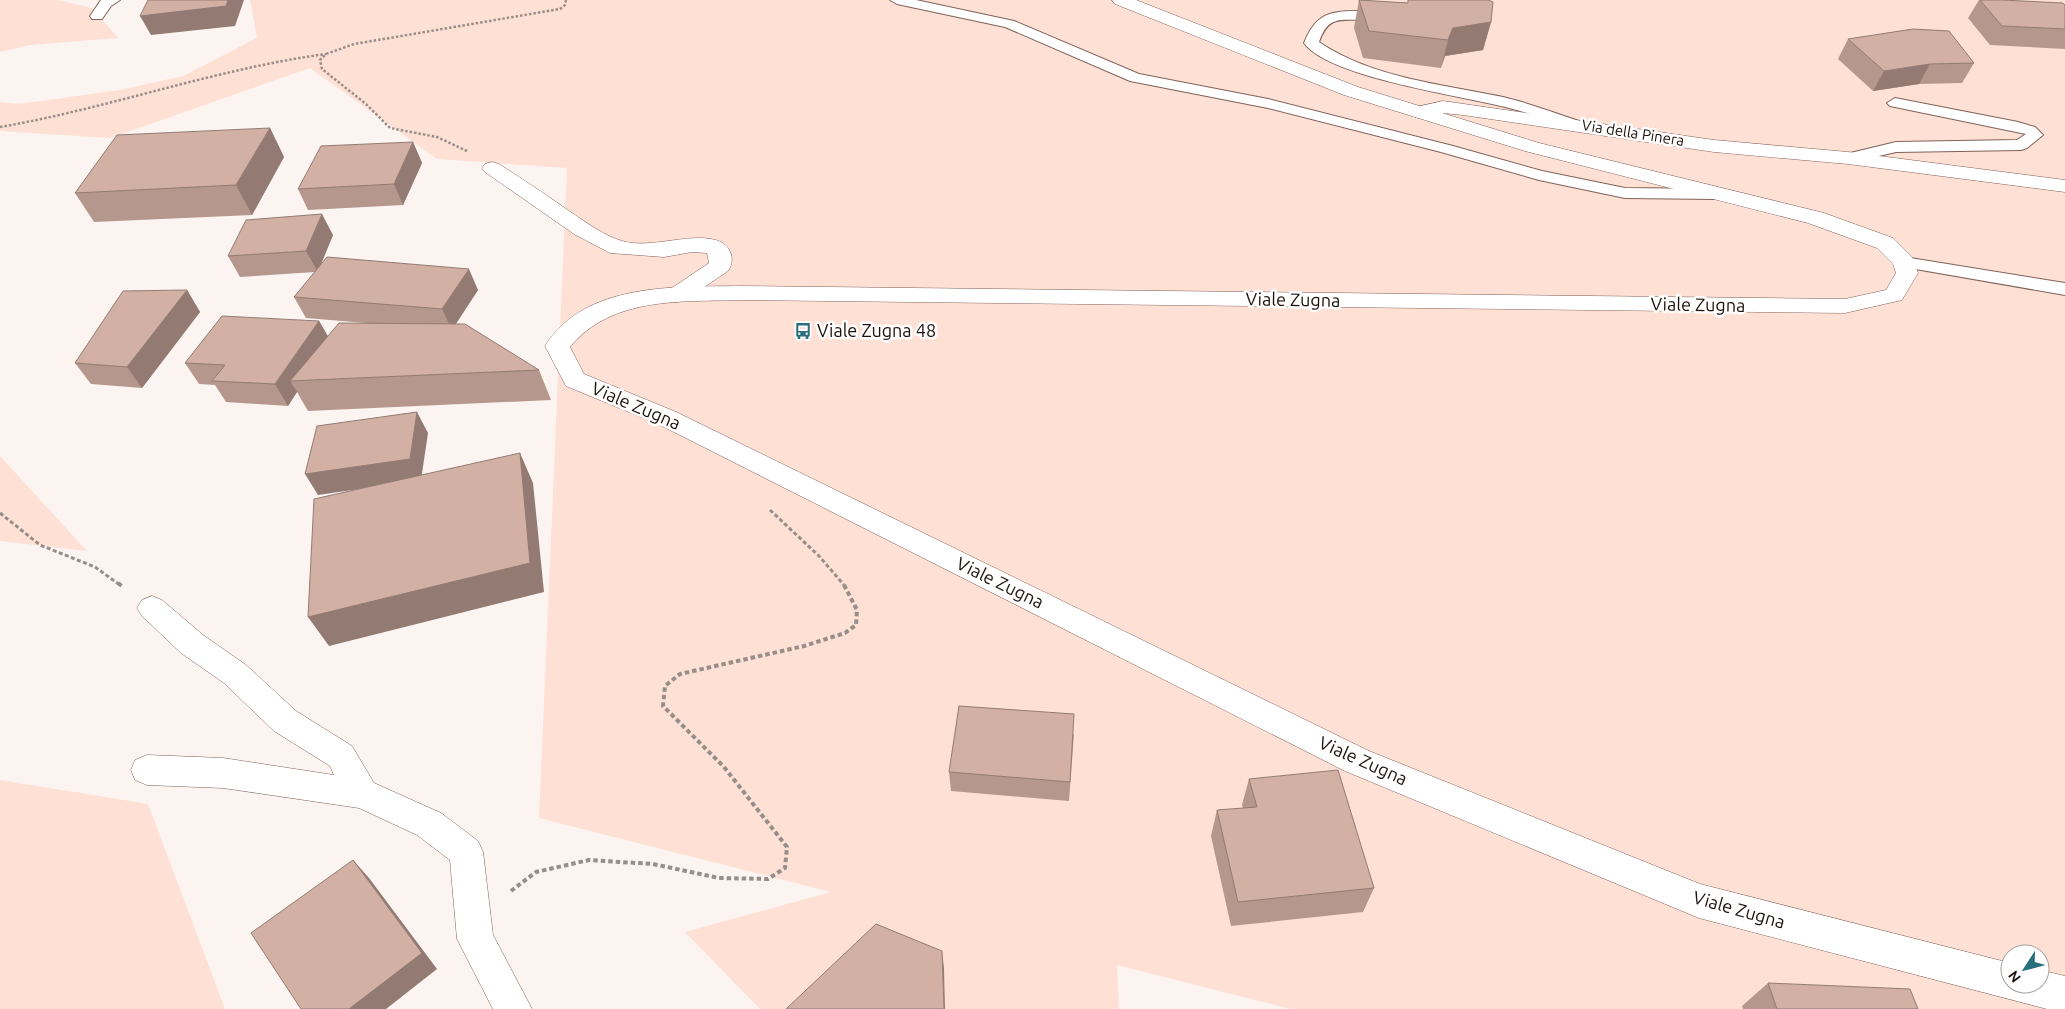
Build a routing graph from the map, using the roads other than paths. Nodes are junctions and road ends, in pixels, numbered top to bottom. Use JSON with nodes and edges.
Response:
{"nodes":[{"id":1,"x":113,"y":0,"type":"edge"},
{"id":2,"x":897,"y":0,"type":"edge"},
{"id":3,"x":1121,"y":0,"type":"edge"},
{"id":4,"x":1366,"y":15,"type":"edge"},
{"id":5,"x":97,"y":16,"type":"dead end"},
{"id":6,"x":1895,"y":103,"type":"dead end"},
{"id":7,"x":1419,"y":112,"type":"junction"},
{"id":8,"x":1574,"y":124,"type":"junction"},
{"id":9,"x":1848,"y":158,"type":"junction"},
{"id":10,"x":492,"y":168,"type":"road end"},
{"id":11,"x":2065,"y":186,"type":"edge"},
{"id":12,"x":1716,"y":194,"type":"junction"},
{"id":13,"x":1904,"y":262,"type":"junction"},
{"id":14,"x":2065,"y":289,"type":"edge"},
{"id":15,"x":678,"y":295,"type":"junction"},
{"id":16,"x":152,"y":608,"type":"road end"},
{"id":17,"x":147,"y":770,"type":"dead end"},
{"id":18,"x":362,"y":794,"type":"junction"},
{"id":19,"x":2000,"y":978,"type":"edge"},
{"id":20,"x":2050,"y":991,"type":"edge"},
{"id":21,"x":2065,"y":995,"type":"edge"},
{"id":22,"x":513,"y":1009,"type":"edge"}],
"edges":[{"from":1,"to":5,"type":"lane"},
{"from":2,"to":12,"type":"lane"},
{"from":3,"to":7,"type":"street"},
{"from":4,"to":8,"type":"lane"},
{"from":6,"to":9,"type":"lane"},
{"from":7,"to":8,"type":"street","name":"Via della Pinera"},
{"from":7,"to":12,"type":"street"},
{"from":8,"to":9,"type":"street","name":"Via della Pinera"},
{"from":9,"to":11,"type":"street"},
{"from":10,"to":15,"type":"street"},
{"from":12,"to":13,"type":"street"},
{"from":13,"to":14,"type":"lane"},
{"from":13,"to":15,"type":"street","name":"Viale Zugna"},
{"from":15,"to":19,"type":"street","name":"Viale Zugna"},
{"from":16,"to":18,"type":"street"},
{"from":17,"to":18,"type":"street"},
{"from":18,"to":22,"type":"street"},
{"from":20,"to":21,"type":"street"}]}
